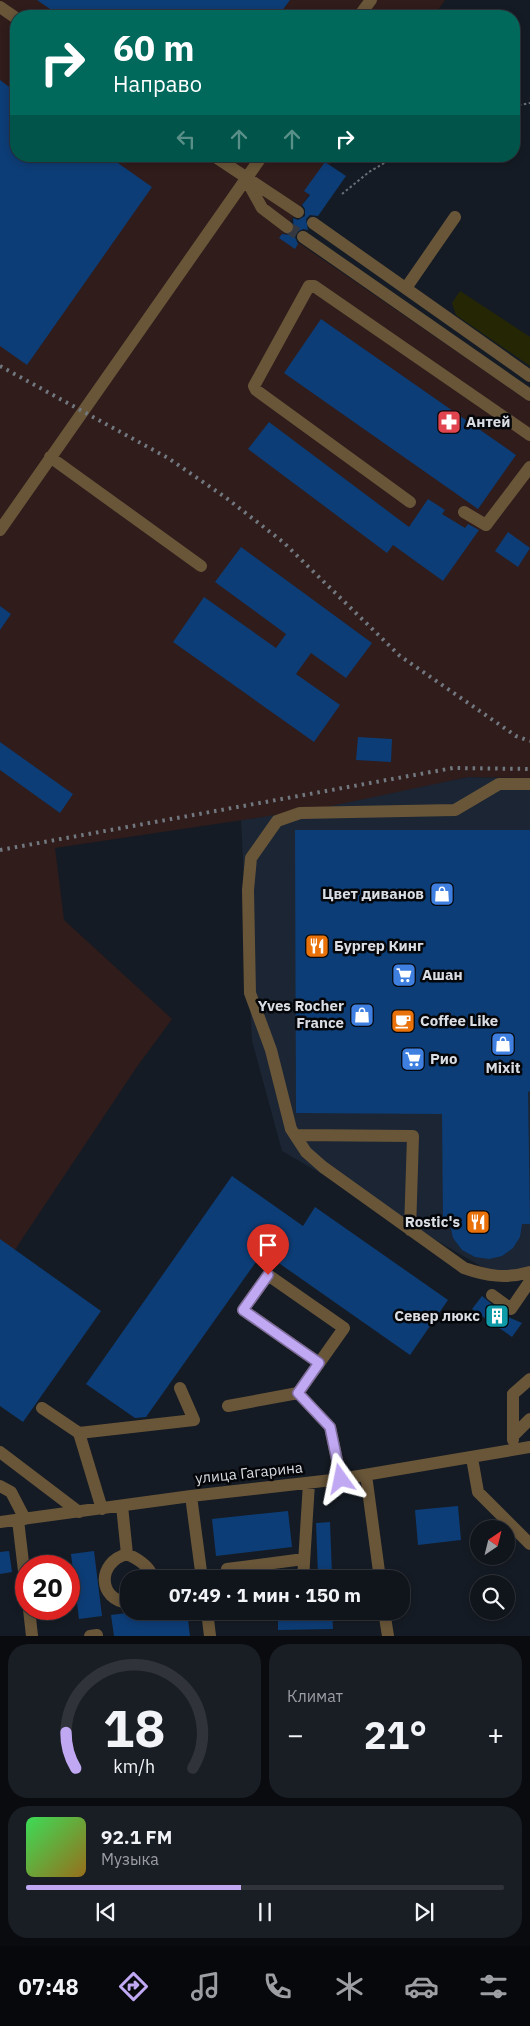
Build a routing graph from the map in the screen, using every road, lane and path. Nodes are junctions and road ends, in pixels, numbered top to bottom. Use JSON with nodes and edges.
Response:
{"nodes":[{"id":1,"x":222,"y":162,"type":"edge"},
{"id":2,"x":258,"y":162,"type":"edge"},
{"id":3,"x":386,"y":162,"type":"edge"},
{"id":4,"x":246,"y":179,"type":"junction"},
{"id":5,"x":342,"y":194,"type":"dead end"},
{"id":6,"x":298,"y":212,"type":"dead end"},
{"id":7,"x":455,"y":217,"type":"dead end"},
{"id":8,"x":313,"y":223,"type":"dead end"},
{"id":9,"x":287,"y":226,"type":"tunnel mouth"},
{"id":10,"x":303,"y":237,"type":"tunnel mouth"},
{"id":11,"x":406,"y":288,"type":"junction"},
{"id":12,"x":530,"y":376,"type":"edge"},
{"id":13,"x":530,"y":395,"type":"edge"},
{"id":14,"x":530,"y":435,"type":"edge"},
{"id":15,"x":50,"y":457,"type":"junction"},
{"id":16,"x":530,"y":467,"type":"edge"},
{"id":17,"x":410,"y":502,"type":"dead end"},
{"id":18,"x":464,"y":512,"type":"dead end"},
{"id":19,"x":0,"y":530,"type":"edge"},
{"id":20,"x":201,"y":566,"type":"dead end"},
{"id":21,"x":530,"y":784,"type":"edge"},
{"id":22,"x":295,"y":1136,"type":"junction"},
{"id":23,"x":410,"y":1230,"type":"junction"},
{"id":24,"x":530,"y":1272,"type":"edge"},
{"id":25,"x":530,"y":1281,"type":"edge"},
{"id":26,"x":492,"y":1295,"type":"dead end"},
{"id":27,"x":319,"y":1363,"type":"junction"},
{"id":28,"x":530,"y":1379,"type":"edge"},
{"id":29,"x":180,"y":1388,"type":"dead end"},
{"id":30,"x":298,"y":1393,"type":"junction"},
{"id":31,"x":228,"y":1406,"type":"dead end"},
{"id":32,"x":42,"y":1408,"type":"dead end"},
{"id":33,"x":530,"y":1419,"type":"edge"},
{"id":34,"x":79,"y":1433,"type":"junction"},
{"id":35,"x":513,"y":1436,"type":"junction"},
{"id":36,"x":530,"y":1447,"type":"edge"},
{"id":37,"x":514,"y":1450,"type":"junction"},
{"id":38,"x":0,"y":1452,"type":"edge"},
{"id":39,"x":472,"y":1458,"type":"junction"},
{"id":40,"x":366,"y":1475,"type":"junction"},
{"id":41,"x":341,"y":1479,"type":"junction"},
{"id":42,"x":309,"y":1483,"type":"junction"},
{"id":43,"x":0,"y":1486,"type":"edge"},
{"id":44,"x":191,"y":1496,"type":"junction"},
{"id":45,"x":122,"y":1506,"type":"junction"},
{"id":46,"x":102,"y":1509,"type":"junction"},
{"id":47,"x":79,"y":1512,"type":"junction"},
{"id":48,"x":21,"y":1520,"type":"junction"},
{"id":49,"x":0,"y":1522,"type":"edge"},
{"id":50,"x":530,"y":1544,"type":"edge"},
{"id":51,"x":127,"y":1554,"type":"junction"},
{"id":52,"x":24,"y":1555,"type":"edge"},
{"id":53,"x":304,"y":1559,"type":"junction"},
{"id":54,"x":226,"y":1569,"type":"dead end"},
{"id":55,"x":149,"y":1570,"type":"edge"},
{"id":56,"x":201,"y":1570,"type":"edge"},
{"id":57,"x":303,"y":1570,"type":"edge"},
{"id":58,"x":379,"y":1570,"type":"edge"},
{"id":59,"x":120,"y":1600,"type":"edge"},
{"id":60,"x":30,"y":1620,"type":"edge"},
{"id":61,"x":208,"y":1620,"type":"edge"},
{"id":62,"x":385,"y":1620,"type":"edge"},
{"id":63,"x":32,"y":1636,"type":"edge"},
{"id":64,"x":210,"y":1636,"type":"edge"},
{"id":65,"x":388,"y":1636,"type":"edge"}],
"edges":[{"from":1,"to":4,"type":"street"},
{"from":2,"to":4,"type":"street"},
{"from":3,"to":5,"type":"path"},
{"from":4,"to":6,"type":"street"},
{"from":4,"to":9,"type":"street"},
{"from":4,"to":15,"type":"street"},
{"from":7,"to":11,"type":"street"},
{"from":8,"to":11,"type":"street"},
{"from":10,"to":13,"type":"street"},
{"from":11,"to":12,"type":"street"},
{"from":14,"to":17,"type":"street"},
{"from":15,"to":19,"type":"street"},
{"from":15,"to":20,"type":"street"},
{"from":16,"to":18,"type":"street"},
{"from":21,"to":22,"type":"street"},
{"from":22,"to":23,"type":"street"},
{"from":22,"to":23,"type":"street"},
{"from":23,"to":24,"type":"street"},
{"from":25,"to":26,"type":"street"},
{"from":27,"to":27,"type":"street"},
{"from":27,"to":30,"type":"street"},
{"from":28,"to":35,"type":"street"},
{"from":29,"to":34,"type":"street"},
{"from":30,"to":31,"type":"street"},
{"from":30,"to":41,"type":"street"},
{"from":32,"to":34,"type":"street"},
{"from":33,"to":35,"type":"street"},
{"from":34,"to":46,"type":"street"},
{"from":35,"to":37,"type":"street"},
{"from":36,"to":37,"type":"street","name":"улица Гагарина"},
{"from":37,"to":39,"type":"street","name":"улица Гагарина"},
{"from":38,"to":47,"type":"street"},
{"from":39,"to":40,"type":"street","name":"улица Гагарина"},
{"from":39,"to":50,"type":"street"},
{"from":40,"to":41,"type":"street","name":"улица Гагарина"},
{"from":40,"to":58,"type":"street"},
{"from":41,"to":42,"type":"street","name":"улица Гагарина"},
{"from":42,"to":44,"type":"street","name":"улица Гагарина"},
{"from":42,"to":53,"type":"street"},
{"from":43,"to":48,"type":"street"},
{"from":44,"to":45,"type":"street","name":"улица Гагарина"},
{"from":44,"to":56,"type":"street"},
{"from":45,"to":46,"type":"street","name":"улица Гагарина"},
{"from":45,"to":51,"type":"street"},
{"from":46,"to":47,"type":"street","name":"улица Гагарина"},
{"from":47,"to":48,"type":"street","name":"улица Гагарина"},
{"from":48,"to":49,"type":"street","name":"улица Гагарина"},
{"from":48,"to":52,"type":"street"},
{"from":51,"to":55,"type":"street"},
{"from":51,"to":59,"type":"street"},
{"from":53,"to":54,"type":"street"},
{"from":53,"to":57,"type":"street"},
{"from":60,"to":63,"type":"street"},
{"from":61,"to":64,"type":"street"},
{"from":62,"to":65,"type":"street"}]}
